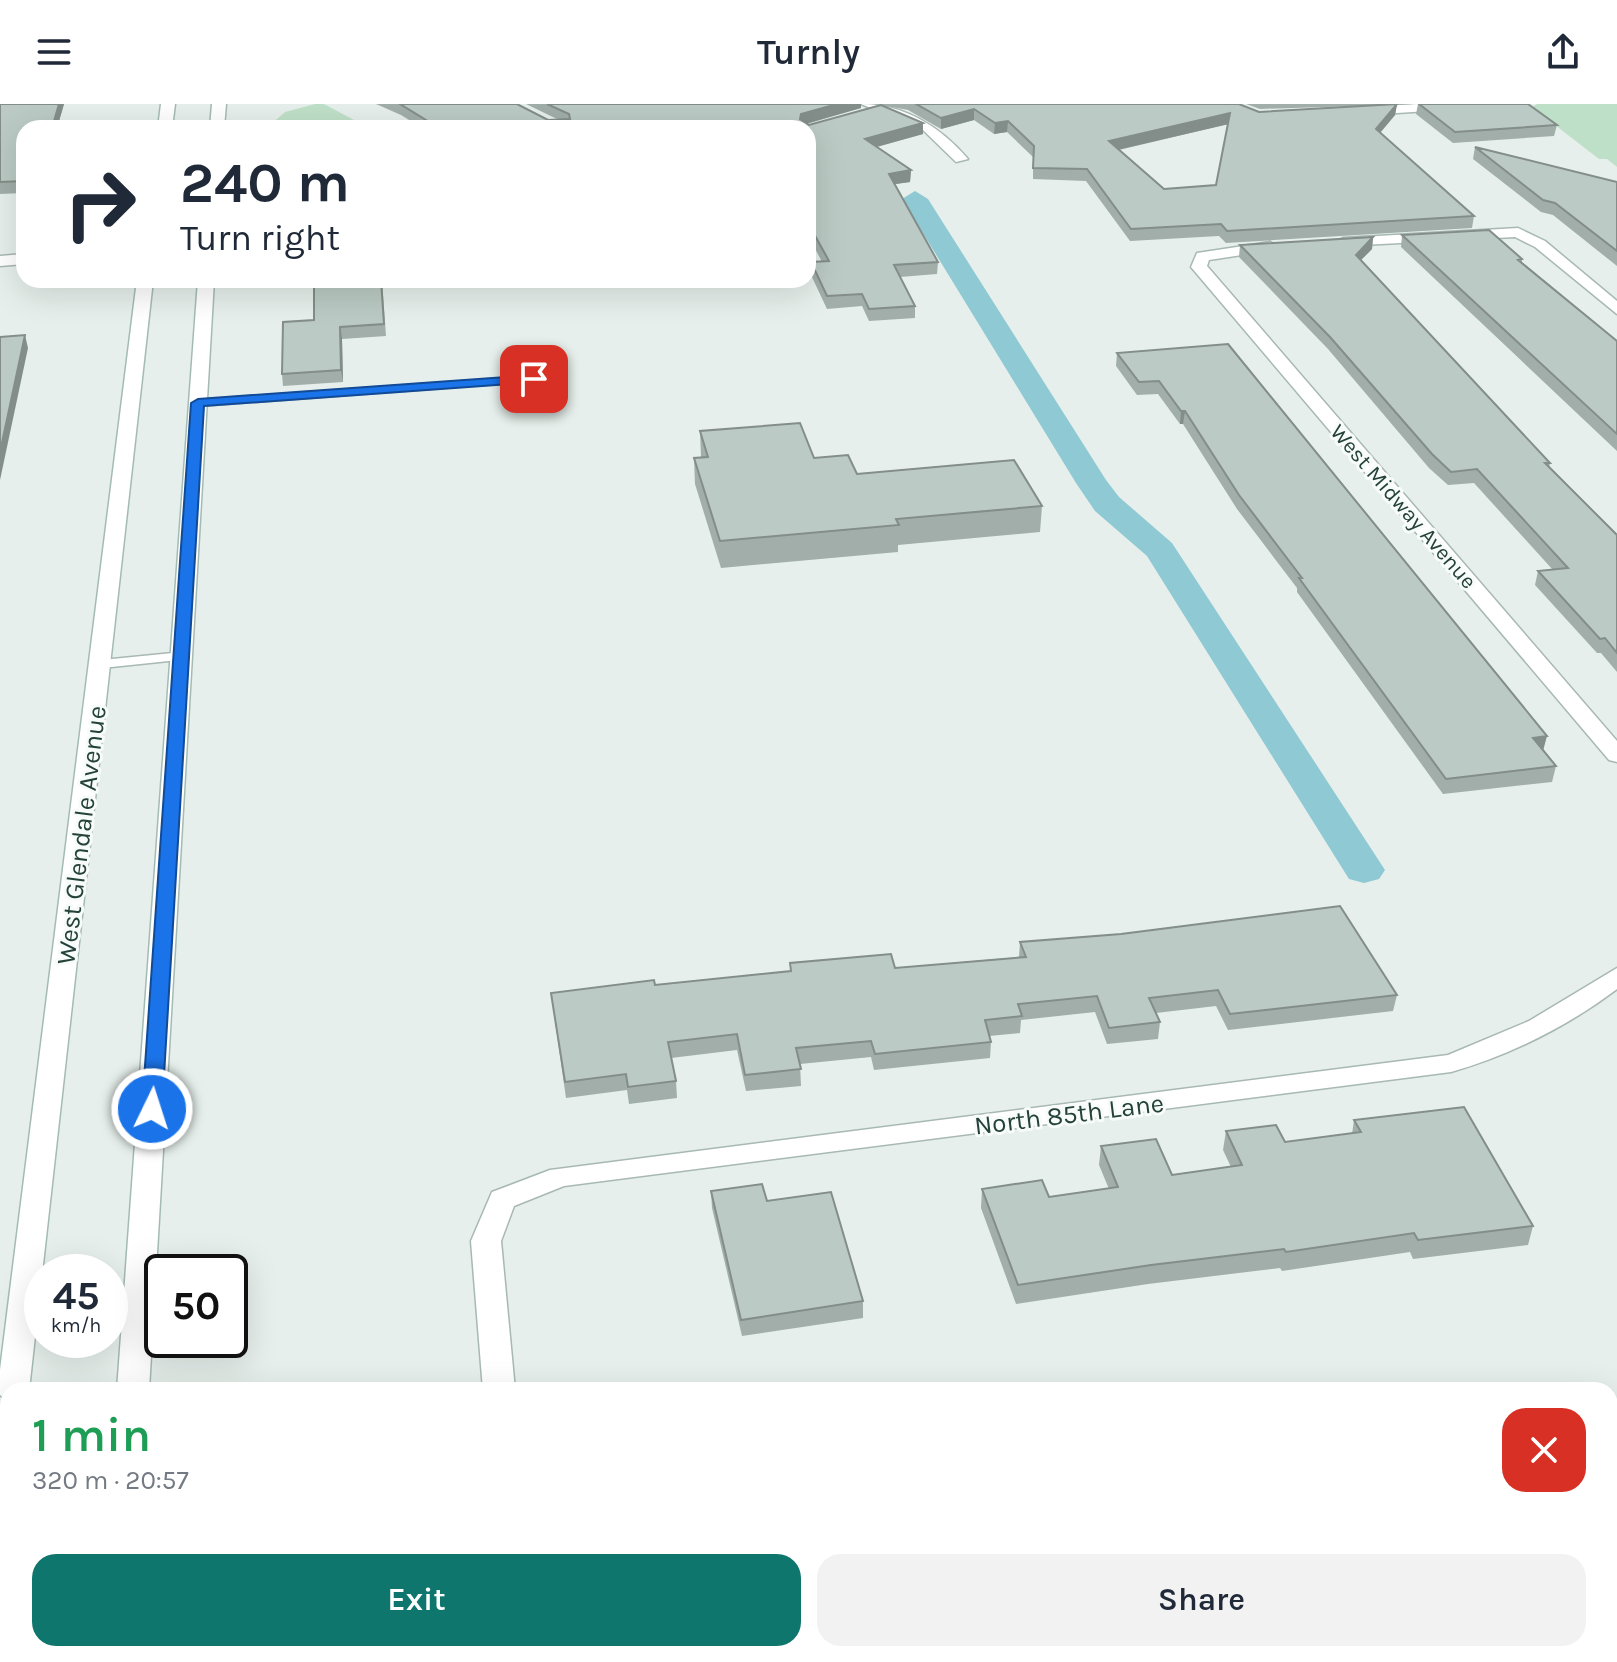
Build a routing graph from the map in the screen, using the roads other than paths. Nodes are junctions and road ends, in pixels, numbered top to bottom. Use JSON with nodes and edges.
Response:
{"nodes":[{"id":1,"x":1475,"y":104,"type":"edge"},
{"id":2,"x":875,"y":107,"type":"edge"},
{"id":3,"x":1349,"y":112,"type":"edge"},
{"id":4,"x":852,"y":117,"type":"edge"},
{"id":5,"x":961,"y":159,"type":"dead end"},
{"id":6,"x":1319,"y":244,"type":"edge"},
{"id":7,"x":1289,"y":246,"type":"edge"},
{"id":8,"x":144,"y":288,"type":"edge"},
{"id":9,"x":205,"y":288,"type":"edge"},
{"id":10,"x":1617,"y":309,"type":"edge"},
{"id":11,"x":534,"y":379,"type":"dead end"},
{"id":12,"x":198,"y":403,"type":"junction"},
{"id":13,"x":183,"y":656,"type":"junction"},
{"id":14,"x":102,"y":664,"type":"junction"},
{"id":15,"x":1617,"y":755,"type":"edge"},
{"id":16,"x":1617,"y":976,"type":"edge"},
{"id":17,"x":14,"y":1382,"type":"edge"},
{"id":18,"x":134,"y":1382,"type":"edge"},
{"id":19,"x":498,"y":1382,"type":"edge"}],
"edges":[{"from":1,"to":3,"type":"main road"},
{"from":2,"to":4,"type":"main road"},
{"from":2,"to":5,"type":"main road"},
{"from":6,"to":10,"type":"main road"},
{"from":7,"to":15,"type":"main road","name":"West Midway Avenue"},
{"from":8,"to":14,"type":"main road","name":"West Glendale Avenue"},
{"from":9,"to":12,"type":"main road"},
{"from":11,"to":12,"type":"lane"},
{"from":12,"to":13,"type":"main road"},
{"from":13,"to":14,"type":"lane"},
{"from":13,"to":18,"type":"main road"},
{"from":14,"to":17,"type":"main road","name":"West Glendale Avenue"},
{"from":16,"to":19,"type":"main road","name":"North 85th Lane"}]}
